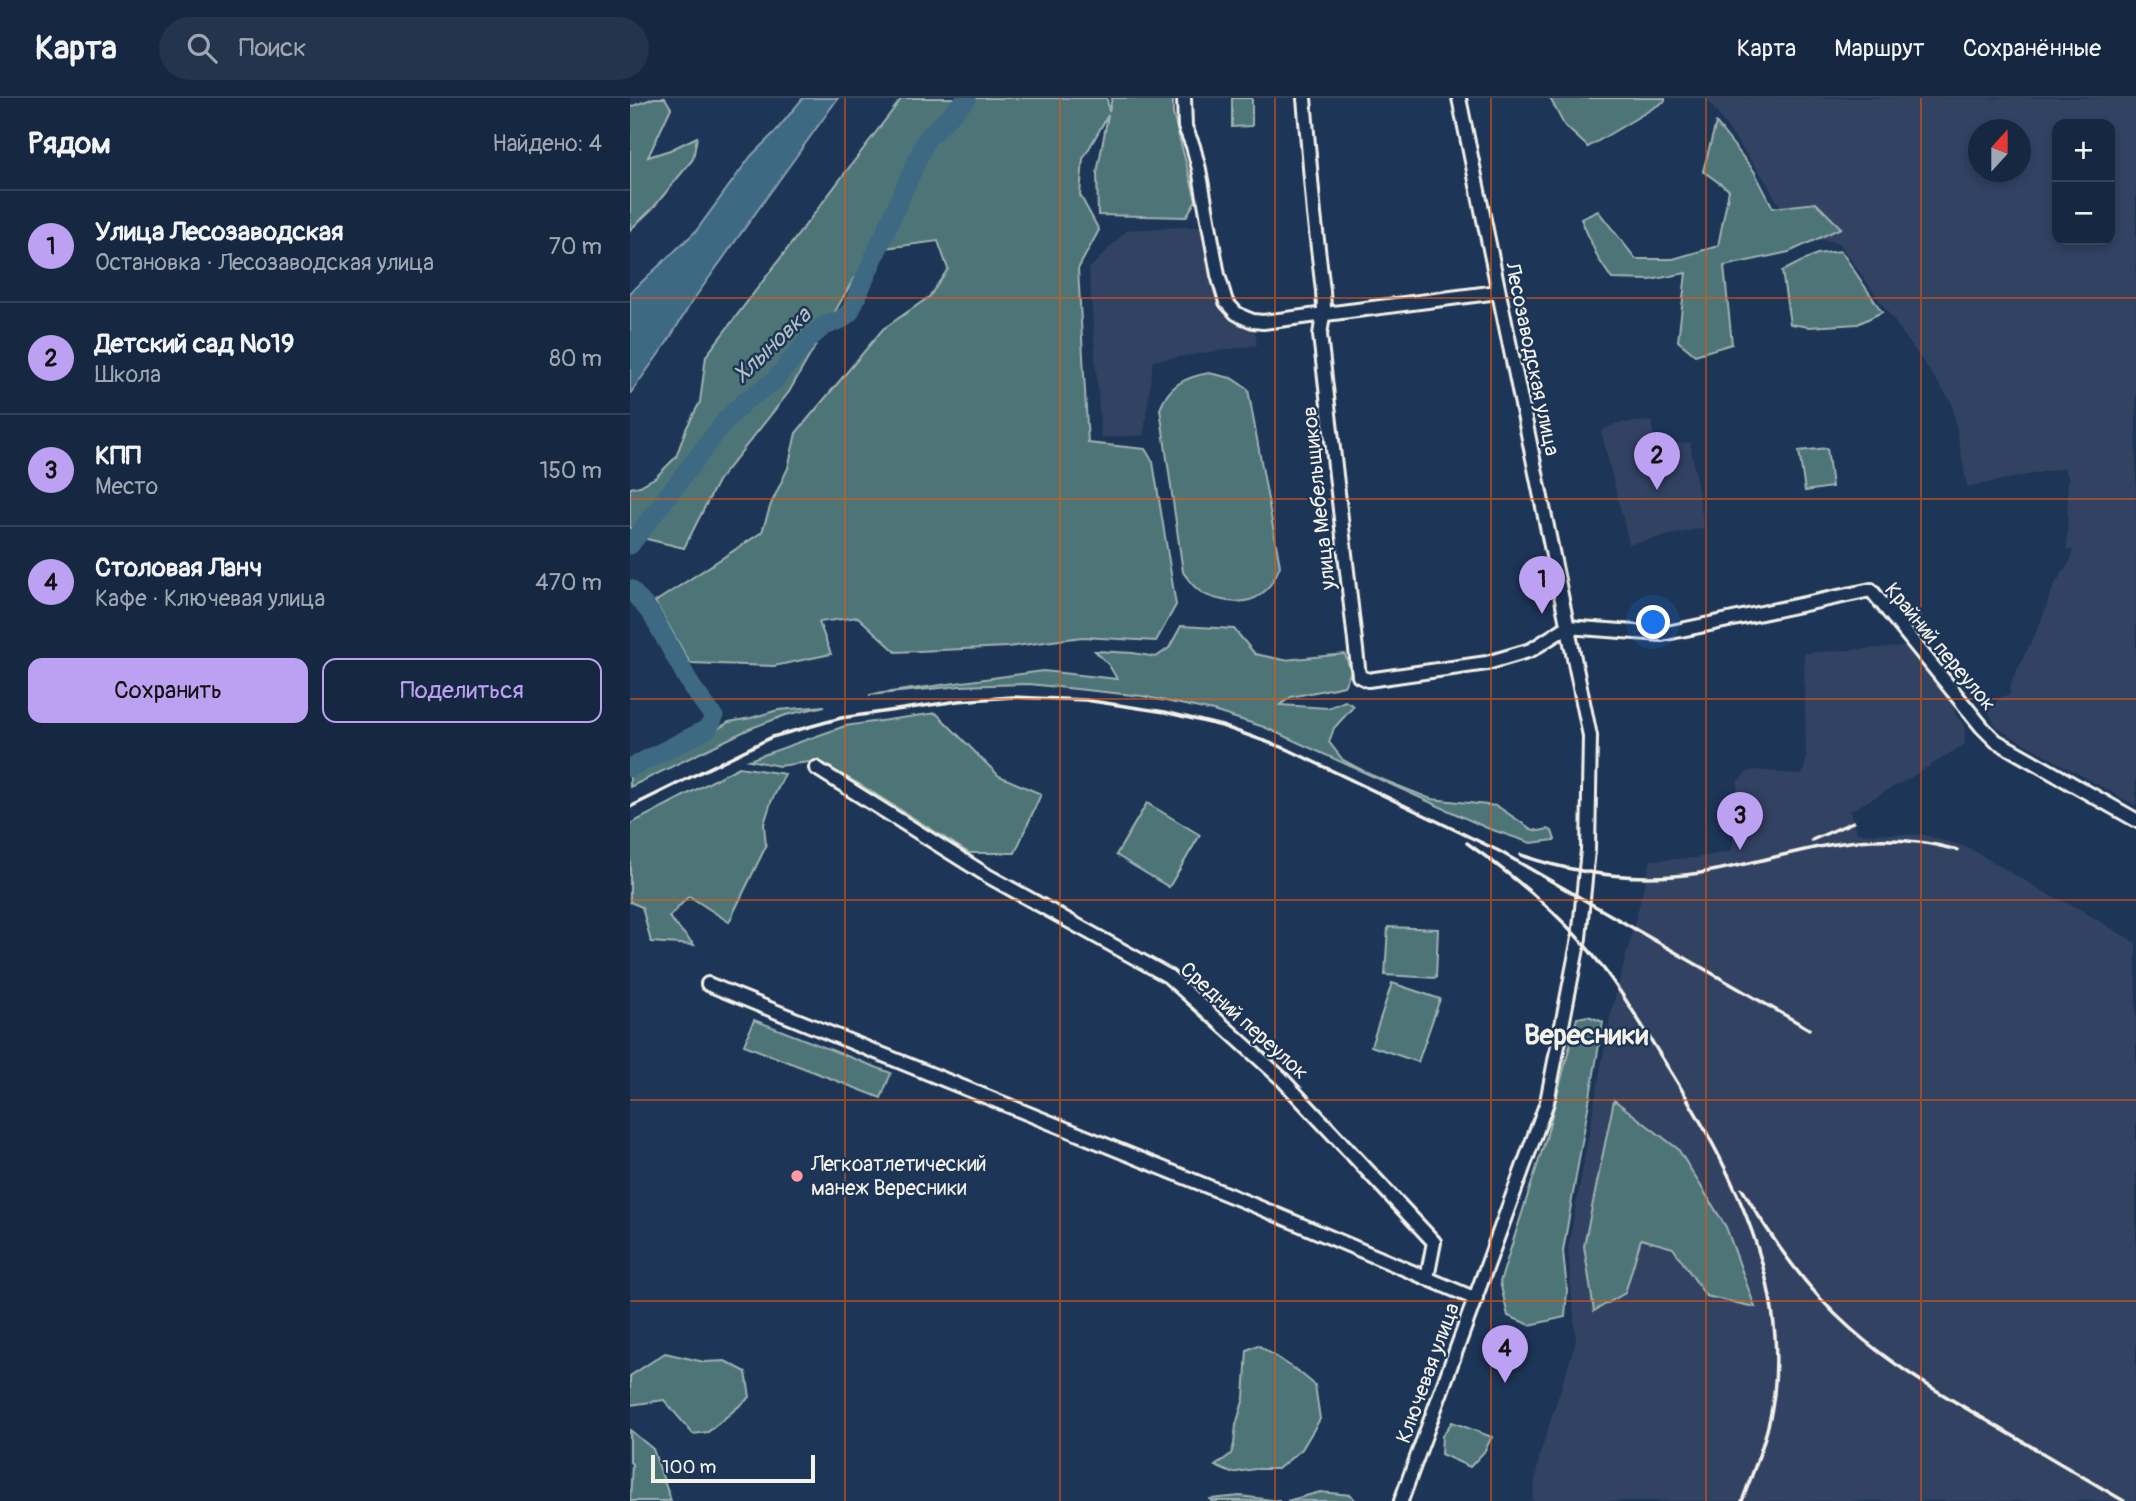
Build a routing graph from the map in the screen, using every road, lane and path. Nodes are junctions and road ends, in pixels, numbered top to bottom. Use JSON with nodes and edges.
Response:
{"nodes":[{"id":1,"x":1184,"y":98,"type":"edge"},
{"id":2,"x":1304,"y":98,"type":"edge"},
{"id":3,"x":1459,"y":98,"type":"edge"},
{"id":4,"x":1498,"y":292,"type":"junction"},
{"id":5,"x":1322,"y":314,"type":"junction"},
{"id":6,"x":1567,"y":627,"type":"junction"},
{"id":7,"x":816,"y":768,"type":"dead end"},
{"id":8,"x":2136,"y":820,"type":"edge"},
{"id":9,"x":708,"y":984,"type":"dead end"},
{"id":10,"x":1491,"y":1258,"type":"joint"},
{"id":11,"x":1427,"y":1278,"type":"junction"},
{"id":12,"x":1476,"y":1299,"type":"junction"},
{"id":13,"x":1401,"y":1501,"type":"edge"}],
"edges":[{"from":1,"to":5,"type":"street"},
{"from":2,"to":5,"type":"street","name":"улица Мебельщиков"},
{"from":3,"to":4,"type":"street","name":"Лесозаводская улица"},
{"from":4,"to":5,"type":"street"},
{"from":4,"to":6,"type":"street","name":"Лесозаводская улица"},
{"from":5,"to":6,"type":"street","name":"улица Мебельщиков"},
{"from":6,"to":8,"type":"street","name":"Крайний переулок"},
{"from":6,"to":10,"type":"street","name":"Лесозаводская улица"},
{"from":7,"to":11,"type":"street","name":"Средний переулок"},
{"from":9,"to":11,"type":"street"},
{"from":10,"to":12,"type":"street","name":"Ключевая улица"},
{"from":11,"to":12,"type":"street"},
{"from":12,"to":13,"type":"street","name":"Ключевая улица"}]}
